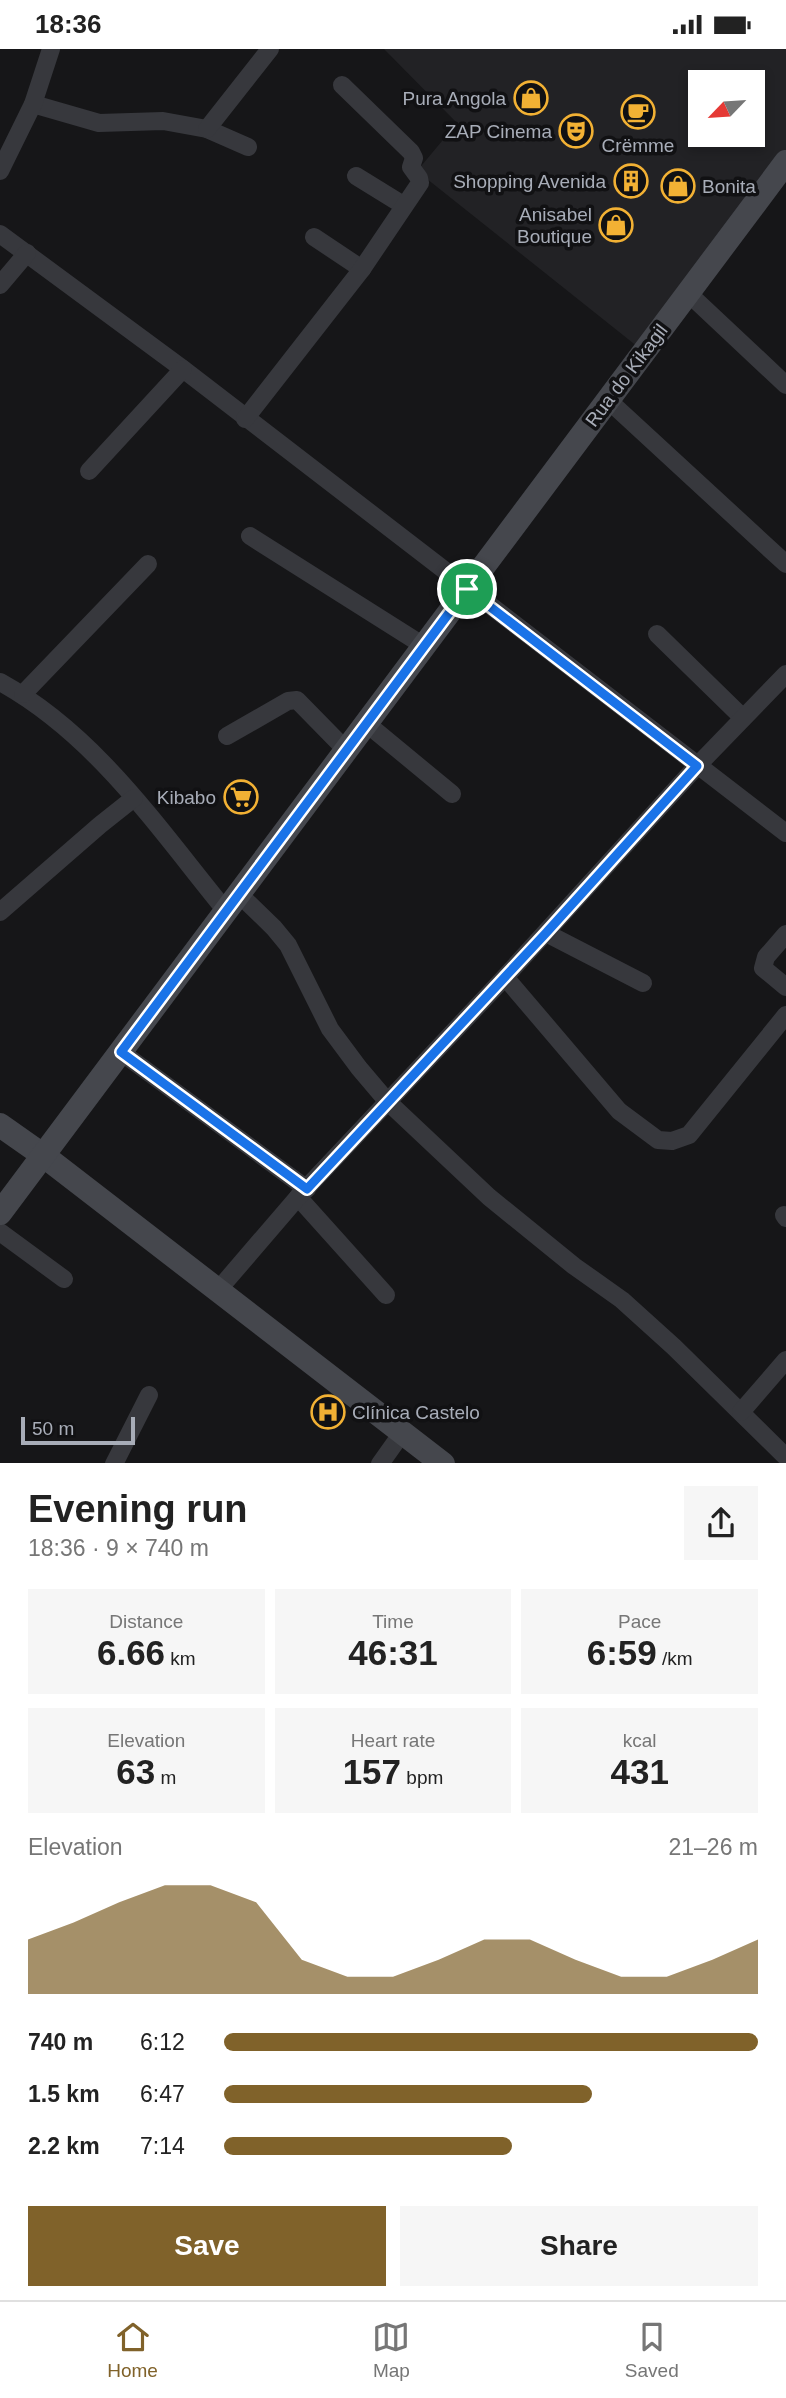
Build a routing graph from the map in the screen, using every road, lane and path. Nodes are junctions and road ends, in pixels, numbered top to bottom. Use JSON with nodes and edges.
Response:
{"nodes":[{"id":1,"x":51,"y":49,"type":"edge"},
{"id":2,"x":270,"y":49,"type":"edge"},
{"id":3,"x":342,"y":85,"type":"dead end"},
{"id":4,"x":33,"y":104,"type":"junction"},
{"id":5,"x":206,"y":129,"type":"junction"},
{"id":6,"x":248,"y":147,"type":"dead end"},
{"id":7,"x":786,"y":162,"type":"edge"},
{"id":8,"x":0,"y":171,"type":"edge"},
{"id":9,"x":356,"y":176,"type":"dead end"},
{"id":10,"x":403,"y":205,"type":"junction"},
{"id":11,"x":0,"y":234,"type":"edge"},
{"id":12,"x":314,"y":237,"type":"dead end"},
{"id":13,"x":27,"y":253,"type":"junction"},
{"id":14,"x":362,"y":269,"type":"junction"},
{"id":15,"x":0,"y":285,"type":"edge"},
{"id":16,"x":688,"y":293,"type":"junction"},
{"id":17,"x":183,"y":369,"type":"junction"},
{"id":18,"x":786,"y":385,"type":"edge"},
{"id":19,"x":608,"y":400,"type":"junction"},
{"id":20,"x":245,"y":419,"type":"junction"},
{"id":21,"x":89,"y":471,"type":"dead end"},
{"id":22,"x":250,"y":536,"type":"dead end"},
{"id":23,"x":148,"y":564,"type":"dead end"},
{"id":24,"x":786,"y":564,"type":"edge"},
{"id":25,"x":467,"y":589,"type":"junction"},
{"id":26,"x":657,"y":634,"type":"dead end"},
{"id":27,"x":424,"y":646,"type":"junction"},
{"id":28,"x":786,"y":674,"type":"edge"},
{"id":29,"x":0,"y":682,"type":"edge"},
{"id":30,"x":23,"y":694,"type":"junction"},
{"id":31,"x":743,"y":718,"type":"junction"},
{"id":32,"x":366,"y":723,"type":"junction"},
{"id":33,"x":227,"y":736,"type":"dead end"},
{"id":34,"x":346,"y":750,"type":"junction"},
{"id":35,"x":697,"y":766,"type":"junction"},
{"id":36,"x":452,"y":794,"type":"dead end"},
{"id":37,"x":134,"y":798,"type":"junction"},
{"id":38,"x":786,"y":834,"type":"edge"},
{"id":39,"x":233,"y":903,"type":"junction"},
{"id":40,"x":0,"y":912,"type":"edge"},
{"id":41,"x":546,"y":933,"type":"junction"},
{"id":42,"x":786,"y":934,"type":"edge"},
{"id":43,"x":505,"y":977,"type":"junction"},
{"id":44,"x":643,"y":983,"type":"dead end"},
{"id":45,"x":786,"y":986,"type":"edge"},
{"id":46,"x":786,"y":1015,"type":"edge"},
{"id":47,"x":121,"y":1052,"type":"junction"},
{"id":48,"x":387,"y":1101,"type":"junction"},
{"id":49,"x":0,"y":1125,"type":"edge"},
{"id":50,"x":44,"y":1156,"type":"junction"},
{"id":51,"x":302,"y":1193,"type":"junction"},
{"id":52,"x":0,"y":1213,"type":"edge"},
{"id":53,"x":0,"y":1233,"type":"edge"},
{"id":54,"x":64,"y":1279,"type":"dead end"},
{"id":55,"x":219,"y":1289,"type":"junction"},
{"id":56,"x":386,"y":1295,"type":"dead end"},
{"id":57,"x":786,"y":1360,"type":"edge"},
{"id":58,"x":149,"y":1395,"type":"dead end"},
{"id":59,"x":741,"y":1412,"type":"junction"},
{"id":60,"x":402,"y":1433,"type":"junction"},
{"id":61,"x":786,"y":1457,"type":"edge"},
{"id":62,"x":115,"y":1463,"type":"edge"},
{"id":63,"x":381,"y":1463,"type":"edge"},
{"id":64,"x":442,"y":1463,"type":"edge"}],
"edges":[{"from":1,"to":4,"type":"street"},
{"from":2,"to":5,"type":"street"},
{"from":3,"to":10,"type":"street"},
{"from":4,"to":5,"type":"street"},
{"from":4,"to":8,"type":"street"},
{"from":5,"to":6,"type":"street"},
{"from":7,"to":16,"type":"main road","name":"Rua do Kikagil"},
{"from":9,"to":10,"type":"street"},
{"from":10,"to":14,"type":"street"},
{"from":11,"to":13,"type":"street"},
{"from":12,"to":14,"type":"street"},
{"from":13,"to":15,"type":"street"},
{"from":13,"to":17,"type":"street"},
{"from":14,"to":20,"type":"street"},
{"from":16,"to":18,"type":"street"},
{"from":16,"to":19,"type":"main road","name":"Rua do Kikagil"},
{"from":17,"to":20,"type":"street"},
{"from":17,"to":21,"type":"street"},
{"from":19,"to":24,"type":"street"},
{"from":19,"to":25,"type":"main road","name":"Rua do Kikagil"},
{"from":20,"to":25,"type":"street"},
{"from":22,"to":27,"type":"street"},
{"from":23,"to":30,"type":"street"},
{"from":25,"to":27,"type":"main road","name":"Rua do Kikagil"},
{"from":25,"to":35,"type":"street"},
{"from":26,"to":31,"type":"street"},
{"from":27,"to":32,"type":"main road","name":"Rua do Kikagil"},
{"from":28,"to":31,"type":"street"},
{"from":29,"to":30,"type":"street"},
{"from":30,"to":37,"type":"street"},
{"from":31,"to":35,"type":"street"},
{"from":32,"to":34,"type":"main road","name":"Rua do Kikagil"},
{"from":32,"to":36,"type":"street"},
{"from":33,"to":34,"type":"street"},
{"from":34,"to":39,"type":"main road","name":"Rua do Kikagil"},
{"from":35,"to":38,"type":"street"},
{"from":35,"to":41,"type":"street"},
{"from":37,"to":39,"type":"street"},
{"from":37,"to":40,"type":"street"},
{"from":39,"to":47,"type":"main road","name":"Rua do Kikagil"},
{"from":39,"to":48,"type":"street"},
{"from":41,"to":43,"type":"street"},
{"from":41,"to":44,"type":"street"},
{"from":42,"to":45,"type":"street"},
{"from":43,"to":46,"type":"street"},
{"from":43,"to":48,"type":"street"},
{"from":47,"to":50,"type":"main road","name":"Rua do Kikagil"},
{"from":47,"to":51,"type":"street"},
{"from":48,"to":51,"type":"street"},
{"from":48,"to":59,"type":"street"},
{"from":49,"to":50,"type":"main road"},
{"from":50,"to":52,"type":"main road","name":"Rua do Kikagil"},
{"from":50,"to":55,"type":"main road"},
{"from":51,"to":55,"type":"street"},
{"from":51,"to":56,"type":"street"},
{"from":53,"to":54,"type":"street"},
{"from":55,"to":60,"type":"main road"},
{"from":57,"to":59,"type":"street"},
{"from":58,"to":62,"type":"street"},
{"from":59,"to":61,"type":"street"},
{"from":60,"to":63,"type":"street"},
{"from":60,"to":64,"type":"main road"}]}
